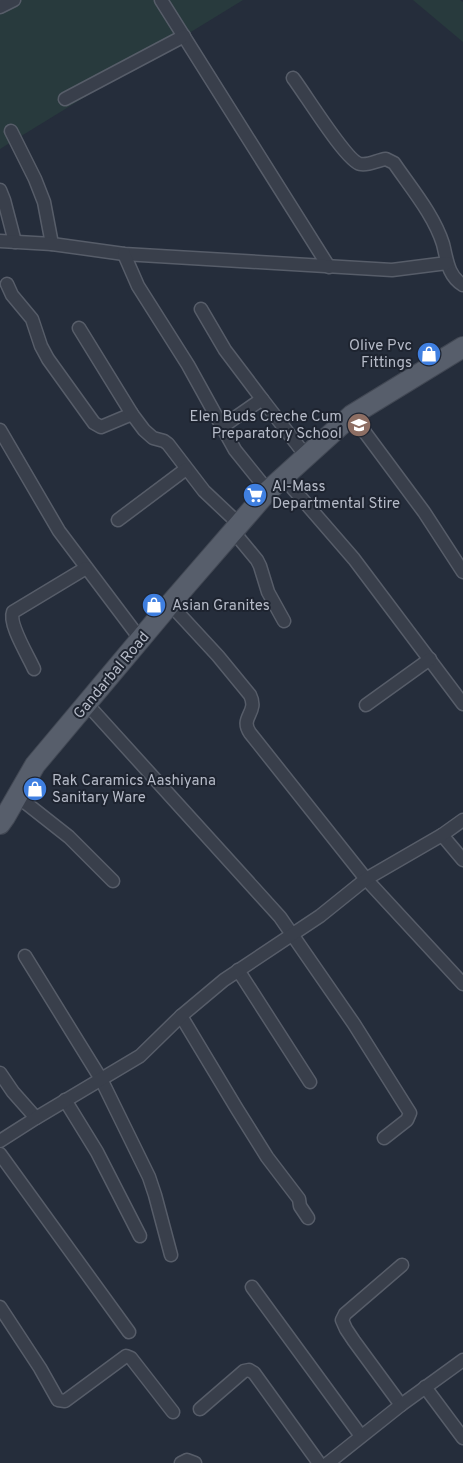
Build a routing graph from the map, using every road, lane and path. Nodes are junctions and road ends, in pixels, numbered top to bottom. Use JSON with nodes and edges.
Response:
{"nodes":[{"id":1,"x":14,"y":0,"type":"edge"},
{"id":2,"x":161,"y":0,"type":"edge"},
{"id":3,"x":0,"y":7,"type":"edge"},
{"id":4,"x":184,"y":36,"type":"junction"},
{"id":5,"x":293,"y":78,"type":"dead end"},
{"id":6,"x":66,"y":99,"type":"dead end"},
{"id":7,"x":11,"y":131,"type":"dead end"},
{"id":8,"x":0,"y":190,"type":"edge"},
{"id":9,"x":0,"y":241,"type":"edge"},
{"id":10,"x":16,"y":242,"type":"junction"},
{"id":11,"x":52,"y":244,"type":"junction"},
{"id":12,"x":124,"y":254,"type":"junction"},
{"id":13,"x":446,"y":263,"type":"junction"},
{"id":14,"x":329,"y":267,"type":"junction"},
{"id":15,"x":7,"y":284,"type":"dead end"},
{"id":16,"x":463,"y":285,"type":"edge"},
{"id":17,"x":201,"y":310,"type":"dead end"},
{"id":18,"x":79,"y":328,"type":"dead end"},
{"id":19,"x":463,"y":347,"type":"edge"},
{"id":20,"x":262,"y":399,"type":"junction"},
{"id":21,"x":132,"y":414,"type":"junction"},
{"id":22,"x":352,"y":415,"type":"junction"},
{"id":23,"x":222,"y":427,"type":"junction"},
{"id":24,"x":0,"y":430,"type":"edge"},
{"id":25,"x":306,"y":456,"type":"junction"},
{"id":26,"x":186,"y":469,"type":"junction"},
{"id":27,"x":283,"y":477,"type":"junction"},
{"id":28,"x":268,"y":491,"type":"junction"},
{"id":29,"x":118,"y":520,"type":"dead end"},
{"id":30,"x":236,"y":527,"type":"junction"},
{"id":31,"x":86,"y":568,"type":"junction"},
{"id":32,"x":463,"y":572,"type":"edge"},
{"id":33,"x":170,"y":604,"type":"junction"},
{"id":34,"x":284,"y":621,"type":"dead end"},
{"id":35,"x":141,"y":640,"type":"junction"},
{"id":36,"x":430,"y":659,"type":"junction"},
{"id":37,"x":34,"y":669,"type":"dead end"},
{"id":38,"x":86,"y":704,"type":"junction"},
{"id":39,"x":463,"y":704,"type":"edge"},
{"id":40,"x":366,"y":705,"type":"dead end"},
{"id":41,"x":18,"y":796,"type":"junction"},
{"id":42,"x":463,"y":820,"type":"edge"},
{"id":43,"x":0,"y":824,"type":"edge"},
{"id":44,"x":442,"y":835,"type":"junction"},
{"id":45,"x":463,"y":860,"type":"edge"},
{"id":46,"x":366,"y":879,"type":"junction"},
{"id":47,"x":113,"y":881,"type":"dead end"},
{"id":48,"x":293,"y":935,"type":"junction"},
{"id":49,"x":25,"y":956,"type":"dead end"},
{"id":50,"x":238,"y":970,"type":"junction"},
{"id":51,"x":463,"y":984,"type":"edge"},
{"id":52,"x":182,"y":1016,"type":"junction"},
{"id":53,"x":0,"y":1073,"type":"edge"},
{"id":54,"x":102,"y":1079,"type":"junction"},
{"id":55,"x":310,"y":1082,"type":"dead end"},
{"id":56,"x":65,"y":1100,"type":"junction"},
{"id":57,"x":36,"y":1118,"type":"junction"},
{"id":58,"x":384,"y":1138,"type":"dead end"},
{"id":59,"x":0,"y":1141,"type":"edge"},
{"id":60,"x":0,"y":1154,"type":"edge"},
{"id":61,"x":308,"y":1218,"type":"dead end"},
{"id":62,"x":140,"y":1236,"type":"dead end"},
{"id":63,"x":171,"y":1254,"type":"dead end"},
{"id":64,"x":402,"y":1265,"type":"dead end"},
{"id":65,"x":252,"y":1288,"type":"dead end"},
{"id":66,"x":0,"y":1307,"type":"edge"},
{"id":67,"x":129,"y":1332,"type":"dead end"},
{"id":68,"x":463,"y":1360,"type":"edge"},
{"id":69,"x":425,"y":1387,"type":"junction"},
{"id":70,"x":400,"y":1405,"type":"junction"},
{"id":71,"x":200,"y":1409,"type":"dead end"},
{"id":72,"x":172,"y":1412,"type":"dead end"},
{"id":73,"x":362,"y":1436,"type":"junction"},
{"id":74,"x":463,"y":1438,"type":"edge"},
{"id":75,"x":181,"y":1463,"type":"edge"},
{"id":76,"x":195,"y":1463,"type":"edge"},
{"id":77,"x":319,"y":1463,"type":"edge"},
{"id":78,"x":328,"y":1463,"type":"edge"}],
"edges":[{"from":1,"to":3,"type":"street"},
{"from":2,"to":4,"type":"street"},
{"from":4,"to":6,"type":"street"},
{"from":4,"to":14,"type":"street"},
{"from":5,"to":13,"type":"street"},
{"from":7,"to":11,"type":"street"},
{"from":8,"to":10,"type":"street"},
{"from":9,"to":10,"type":"street"},
{"from":10,"to":11,"type":"street"},
{"from":11,"to":12,"type":"street"},
{"from":12,"to":14,"type":"street"},
{"from":12,"to":23,"type":"street"},
{"from":13,"to":14,"type":"street"},
{"from":13,"to":16,"type":"street"},
{"from":15,"to":21,"type":"street"},
{"from":17,"to":20,"type":"street"},
{"from":18,"to":21,"type":"street"},
{"from":19,"to":22,"type":"main road","name":"Gandarbal Road"},
{"from":20,"to":23,"type":"street"},
{"from":20,"to":25,"type":"street"},
{"from":21,"to":26,"type":"street"},
{"from":22,"to":25,"type":"main road","name":"Gandarbal Road"},
{"from":22,"to":32,"type":"street"},
{"from":23,"to":28,"type":"street"},
{"from":24,"to":31,"type":"street"},
{"from":25,"to":27,"type":"main road","name":"Gandarbal Road"},
{"from":26,"to":29,"type":"street"},
{"from":26,"to":30,"type":"street"},
{"from":27,"to":28,"type":"main road","name":"Gandarbal Road"},
{"from":27,"to":36,"type":"street"},
{"from":28,"to":30,"type":"main road","name":"Gandarbal Road"},
{"from":30,"to":33,"type":"main road","name":"Gandarbal Road"},
{"from":30,"to":34,"type":"street"},
{"from":31,"to":35,"type":"street"},
{"from":31,"to":37,"type":"street"},
{"from":33,"to":35,"type":"main road","name":"Gandarbal Road"},
{"from":33,"to":46,"type":"street"},
{"from":35,"to":38,"type":"main road","name":"Gandarbal Road"},
{"from":36,"to":39,"type":"street"},
{"from":36,"to":40,"type":"street"},
{"from":38,"to":41,"type":"main road","name":"Gandarbal Road"},
{"from":38,"to":48,"type":"street"},
{"from":41,"to":43,"type":"main road","name":"Gandarbal Road"},
{"from":41,"to":47,"type":"street"},
{"from":42,"to":44,"type":"street"},
{"from":44,"to":45,"type":"street"},
{"from":44,"to":46,"type":"street"},
{"from":46,"to":48,"type":"street"},
{"from":46,"to":51,"type":"street"},
{"from":48,"to":50,"type":"street"},
{"from":48,"to":58,"type":"street"},
{"from":49,"to":54,"type":"street"},
{"from":50,"to":52,"type":"street"},
{"from":50,"to":55,"type":"street"},
{"from":52,"to":54,"type":"street"},
{"from":52,"to":61,"type":"street"},
{"from":53,"to":57,"type":"street"},
{"from":54,"to":56,"type":"street"},
{"from":54,"to":63,"type":"street"},
{"from":56,"to":57,"type":"street"},
{"from":56,"to":62,"type":"street"},
{"from":57,"to":59,"type":"street"},
{"from":60,"to":67,"type":"street"},
{"from":64,"to":70,"type":"street"},
{"from":65,"to":73,"type":"street"},
{"from":66,"to":72,"type":"street"},
{"from":68,"to":69,"type":"street"},
{"from":69,"to":70,"type":"street"},
{"from":69,"to":74,"type":"street"},
{"from":70,"to":73,"type":"street"},
{"from":71,"to":77,"type":"street"},
{"from":73,"to":78,"type":"street"},
{"from":75,"to":76,"type":"street"}]}
